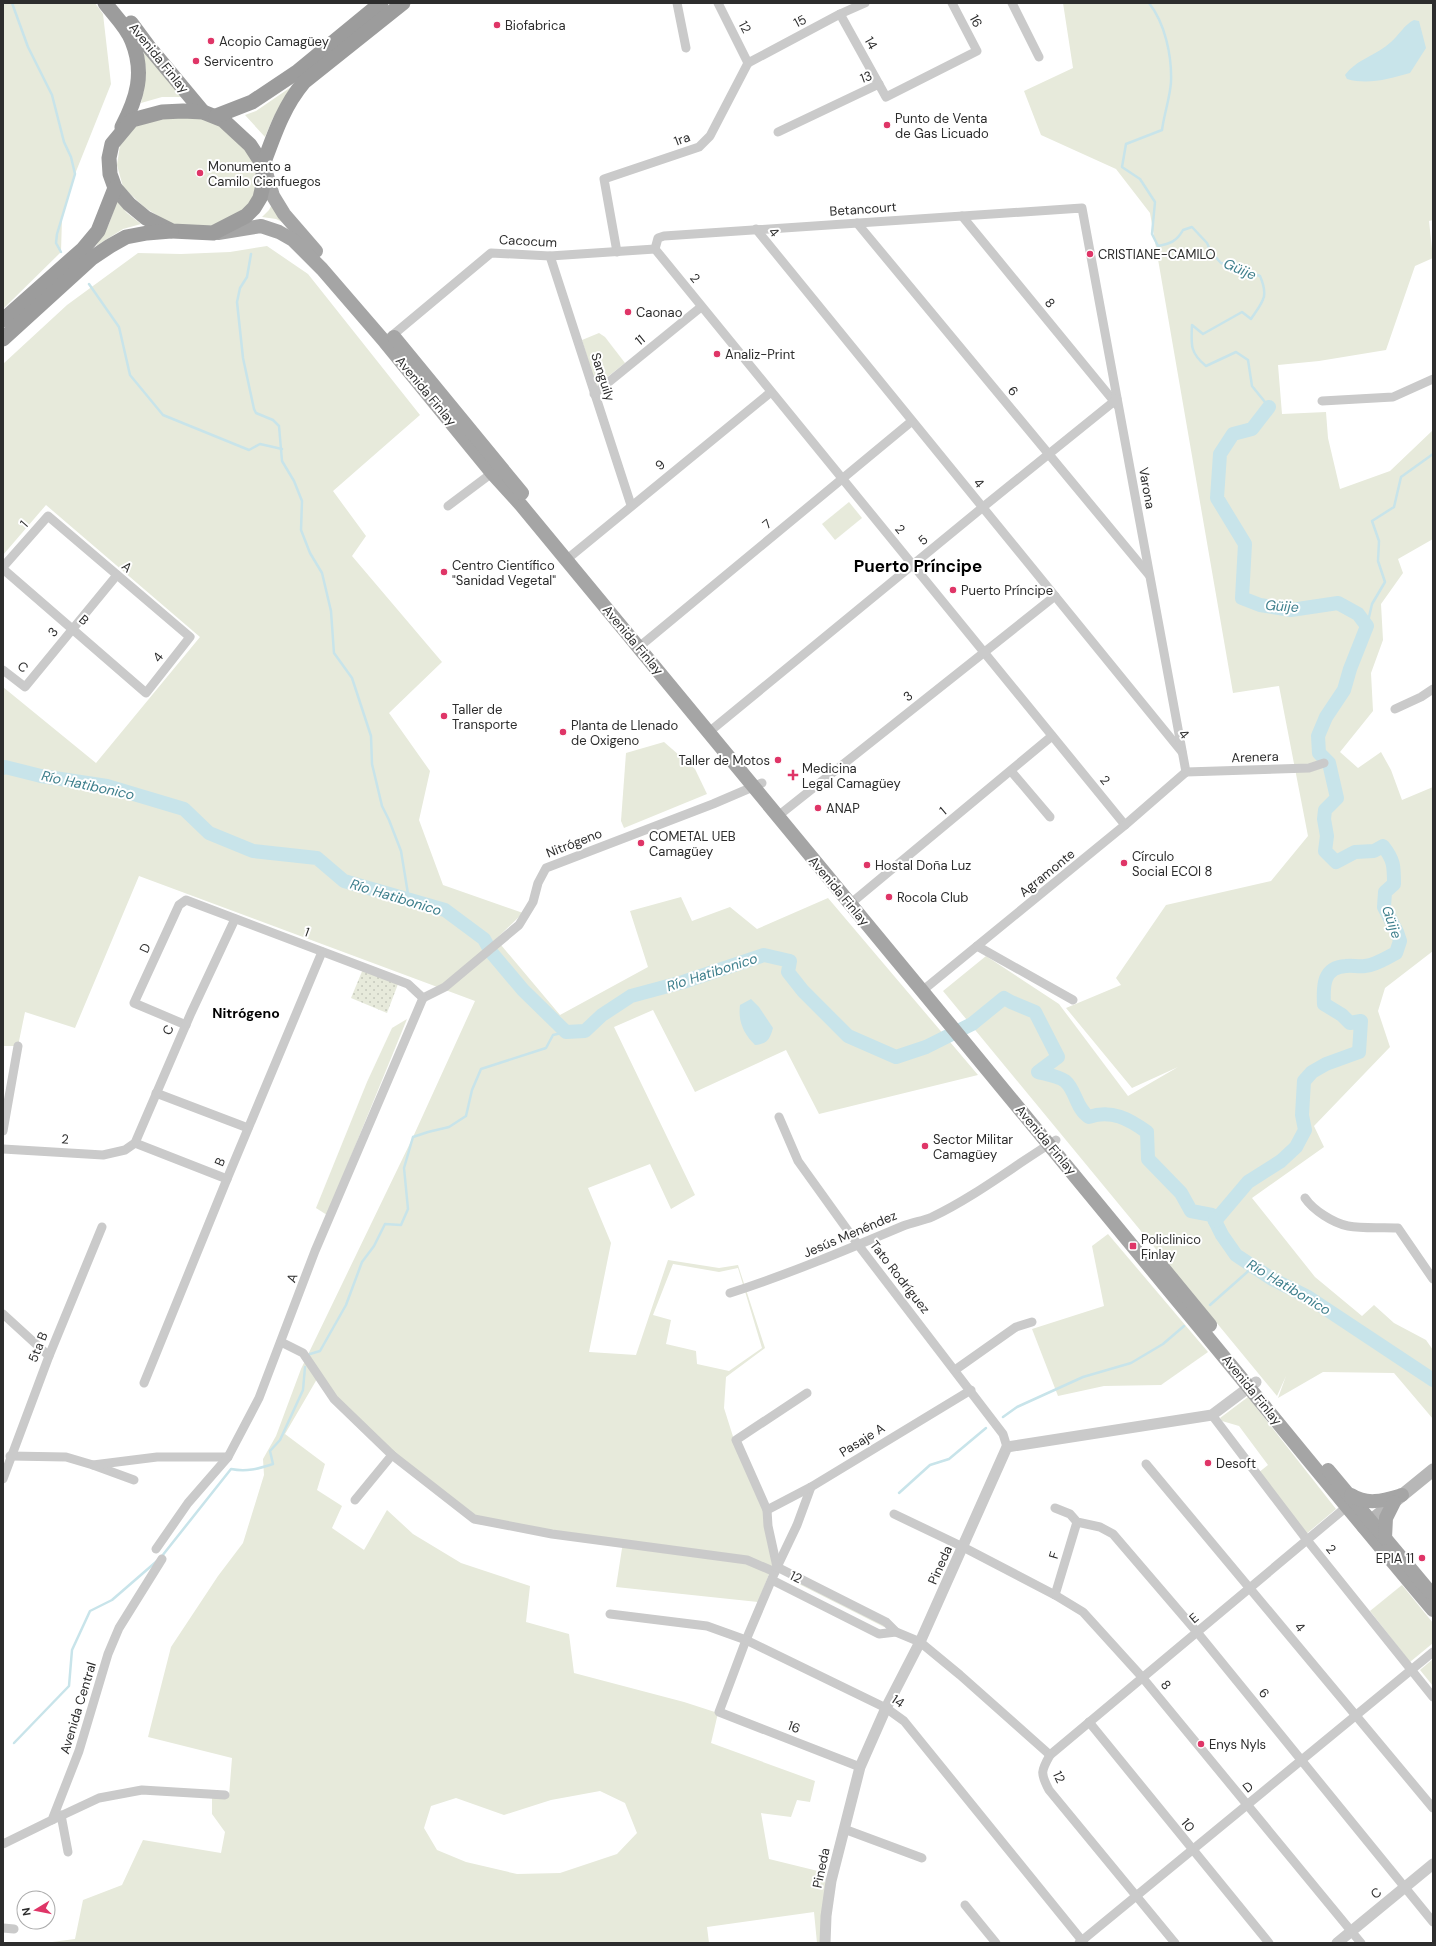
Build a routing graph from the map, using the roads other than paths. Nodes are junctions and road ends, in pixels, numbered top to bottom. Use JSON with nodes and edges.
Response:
{"nodes":[{"id":1,"x":105,"y":3,"type":"edge"},
{"id":2,"x":116,"y":3,"type":"edge"},
{"id":3,"x":381,"y":3,"type":"edge"},
{"id":4,"x":403,"y":3,"type":"edge"},
{"id":5,"x":677,"y":3,"type":"edge"},
{"id":6,"x":718,"y":3,"type":"edge"},
{"id":7,"x":865,"y":3,"type":"edge"},
{"id":8,"x":952,"y":3,"type":"edge"},
{"id":9,"x":1012,"y":3,"type":"edge"},
{"id":10,"x":840,"y":14,"type":"junction"},
{"id":11,"x":686,"y":48,"type":"dead end"},
{"id":12,"x":977,"y":51,"type":"joint"},
{"id":13,"x":1039,"y":57,"type":"dead end"},
{"id":14,"x":748,"y":63,"type":"junction"},
{"id":15,"x":879,"y":84,"type":"junction"},
{"id":16,"x":210,"y":114,"type":"junction"},
{"id":17,"x":778,"y":132,"type":"dead end"},
{"id":18,"x":118,"y":135,"type":"junction"},
{"id":19,"x":263,"y":165,"type":"junction"},
{"id":20,"x":115,"y":188,"type":"junction"},
{"id":21,"x":1082,"y":208,"type":"joint"},
{"id":22,"x":962,"y":216,"type":"junction"},
{"id":23,"x":857,"y":223,"type":"junction"},
{"id":24,"x":756,"y":229,"type":"junction"},
{"id":25,"x":172,"y":231,"type":"junction"},
{"id":26,"x":213,"y":233,"type":"junction"},
{"id":27,"x":655,"y":250,"type":"junction"},
{"id":28,"x":617,"y":252,"type":"junction"},
{"id":29,"x":550,"y":256,"type":"junction"},
{"id":30,"x":701,"y":307,"type":"junction"},
{"id":31,"x":3,"y":320,"type":"edge"},
{"id":32,"x":3,"y":338,"type":"edge"},
{"id":33,"x":389,"y":339,"type":"junction"},
{"id":34,"x":1433,"y":379,"type":"edge"},
{"id":35,"x":771,"y":392,"type":"junction"},
{"id":36,"x":594,"y":394,"type":"junction"},
{"id":37,"x":1322,"y":401,"type":"dead end"},
{"id":38,"x":1117,"y":402,"type":"junction"},
{"id":39,"x":912,"y":421,"type":"junction"},
{"id":40,"x":1048,"y":454,"type":"junction"},
{"id":41,"x":496,"y":470,"type":"junction"},
{"id":42,"x":842,"y":479,"type":"junction"},
{"id":43,"x":631,"y":505,"type":"junction"},
{"id":44,"x":448,"y":506,"type":"dead end"},
{"id":45,"x":982,"y":507,"type":"junction"},
{"id":46,"x":48,"y":516,"type":"joint"},
{"id":47,"x":570,"y":557,"type":"junction"},
{"id":48,"x":912,"y":565,"type":"junction"},
{"id":49,"x":3,"y":568,"type":"edge"},
{"id":50,"x":117,"y":575,"type":"junction"},
{"id":51,"x":1150,"y":576,"type":"junction"},
{"id":52,"x":1055,"y":596,"type":"junction"},
{"id":53,"x":73,"y":628,"type":"junction"},
{"id":54,"x":190,"y":637,"type":"joint"},
{"id":55,"x":642,"y":644,"type":"junction"},
{"id":56,"x":983,"y":652,"type":"junction"},
{"id":57,"x":3,"y":670,"type":"edge"},
{"id":58,"x":25,"y":687,"type":"joint"},
{"id":59,"x":1433,"y":689,"type":"edge"},
{"id":60,"x":146,"y":693,"type":"joint"},
{"id":61,"x":1395,"y":709,"type":"dead end"},
{"id":62,"x":713,"y":729,"type":"junction"},
{"id":63,"x":1052,"y":736,"type":"junction"},
{"id":64,"x":1183,"y":753,"type":"junction"},
{"id":65,"x":1324,"y":763,"type":"dead end"},
{"id":66,"x":1011,"y":771,"type":"junction"},
{"id":67,"x":1186,"y":772,"type":"junction"},
{"id":68,"x":758,"y":784,"type":"junction"},
{"id":69,"x":782,"y":813,"type":"junction"},
{"id":70,"x":1050,"y":817,"type":"dead end"},
{"id":71,"x":1125,"y":825,"type":"junction"},
{"id":72,"x":854,"y":901,"type":"junction"},
{"id":73,"x":180,"y":905,"type":"joint"},
{"id":74,"x":235,"y":919,"type":"junction"},
{"id":75,"x":977,"y":946,"type":"junction"},
{"id":76,"x":322,"y":952,"type":"junction"},
{"id":77,"x":925,"y":988,"type":"junction"},
{"id":78,"x":423,"y":998,"type":"junction"},
{"id":79,"x":1073,"y":1000,"type":"dead end"},
{"id":80,"x":186,"y":1025,"type":"junction"},
{"id":81,"x":18,"y":1046,"type":"dead end"},
{"id":82,"x":156,"y":1093,"type":"junction"},
{"id":83,"x":779,"y":1118,"type":"dead end"},
{"id":84,"x":248,"y":1128,"type":"junction"},
{"id":85,"x":3,"y":1131,"type":"edge"},
{"id":86,"x":1053,"y":1142,"type":"junction"},
{"id":87,"x":135,"y":1143,"type":"junction"},
{"id":88,"x":3,"y":1149,"type":"edge"},
{"id":89,"x":227,"y":1179,"type":"junction"},
{"id":90,"x":1305,"y":1198,"type":"dead end"},
{"id":91,"x":102,"y":1227,"type":"dead end"},
{"id":92,"x":859,"y":1246,"type":"junction"},
{"id":93,"x":1433,"y":1280,"type":"edge"},
{"id":94,"x":730,"y":1294,"type":"dead end"},
{"id":95,"x":3,"y":1314,"type":"edge"},
{"id":96,"x":1032,"y":1322,"type":"dead end"},
{"id":97,"x":282,"y":1342,"type":"junction"},
{"id":98,"x":48,"y":1356,"type":"junction"},
{"id":99,"x":955,"y":1370,"type":"junction"},
{"id":100,"x":144,"y":1383,"type":"dead end"},
{"id":101,"x":1253,"y":1385,"type":"junction"},
{"id":102,"x":971,"y":1390,"type":"junction"},
{"id":103,"x":807,"y":1393,"type":"dead end"},
{"id":104,"x":1212,"y":1415,"type":"junction"},
{"id":105,"x":1007,"y":1447,"type":"junction"},
{"id":106,"x":392,"y":1455,"type":"junction"},
{"id":107,"x":10,"y":1456,"type":"junction"},
{"id":108,"x":228,"y":1457,"type":"junction"},
{"id":109,"x":1146,"y":1464,"type":"dead end"},
{"id":110,"x":93,"y":1465,"type":"junction"},
{"id":111,"x":4,"y":1468,"type":"edge"},
{"id":112,"x":1433,"y":1470,"type":"edge"},
{"id":113,"x":3,"y":1479,"type":"edge"},
{"id":114,"x":134,"y":1480,"type":"dead end"},
{"id":115,"x":811,"y":1487,"type":"junction"},
{"id":116,"x":1398,"y":1498,"type":"junction"},
{"id":117,"x":355,"y":1500,"type":"dead end"},
{"id":118,"x":1349,"y":1500,"type":"junction"},
{"id":119,"x":1055,"y":1508,"type":"dead end"},
{"id":120,"x":767,"y":1510,"type":"junction"},
{"id":121,"x":894,"y":1514,"type":"dead end"},
{"id":122,"x":1078,"y":1522,"type":"junction"},
{"id":123,"x":1367,"y":1524,"type":"junction"},
{"id":124,"x":1385,"y":1538,"type":"junction"},
{"id":125,"x":1307,"y":1540,"type":"junction"},
{"id":126,"x":963,"y":1547,"type":"junction"},
{"id":127,"x":156,"y":1549,"type":"dead end"},
{"id":128,"x":162,"y":1559,"type":"dead end"},
{"id":129,"x":774,"y":1573,"type":"junction"},
{"id":130,"x":1250,"y":1587,"type":"junction"},
{"id":131,"x":1056,"y":1595,"type":"junction"},
{"id":132,"x":1433,"y":1595,"type":"edge"},
{"id":133,"x":1433,"y":1610,"type":"edge"},
{"id":134,"x":610,"y":1614,"type":"dead end"},
{"id":135,"x":896,"y":1632,"type":"junction"},
{"id":136,"x":1197,"y":1632,"type":"junction"},
{"id":137,"x":746,"y":1640,"type":"junction"},
{"id":138,"x":920,"y":1642,"type":"junction"},
{"id":139,"x":1433,"y":1652,"type":"edge"},
{"id":140,"x":1411,"y":1670,"type":"junction"},
{"id":141,"x":1142,"y":1677,"type":"junction"},
{"id":142,"x":1433,"y":1697,"type":"edge"},
{"id":143,"x":886,"y":1708,"type":"junction"},
{"id":144,"x":1356,"y":1715,"type":"junction"},
{"id":145,"x":1089,"y":1722,"type":"junction"},
{"id":146,"x":1050,"y":1755,"type":"junction"},
{"id":147,"x":1302,"y":1759,"type":"junction"},
{"id":148,"x":860,"y":1767,"type":"junction"},
{"id":149,"x":225,"y":1795,"type":"dead end"},
{"id":150,"x":1248,"y":1804,"type":"junction"},
{"id":151,"x":1433,"y":1808,"type":"edge"},
{"id":152,"x":61,"y":1815,"type":"junction"},
{"id":153,"x":52,"y":1820,"type":"junction"},
{"id":154,"x":844,"y":1829,"type":"junction"},
{"id":155,"x":3,"y":1844,"type":"edge"},
{"id":156,"x":1192,"y":1850,"type":"junction"},
{"id":157,"x":68,"y":1852,"type":"dead end"},
{"id":158,"x":922,"y":1858,"type":"dead end"},
{"id":159,"x":1433,"y":1864,"type":"edge"},
{"id":160,"x":1405,"y":1887,"type":"junction"},
{"id":161,"x":1136,"y":1896,"type":"junction"},
{"id":162,"x":965,"y":1905,"type":"dead end"},
{"id":163,"x":1433,"y":1922,"type":"edge"},
{"id":164,"x":3,"y":1928,"type":"edge"},
{"id":165,"x":14,"y":1929,"type":"dead end"},
{"id":166,"x":1351,"y":1931,"type":"junction"},
{"id":167,"x":1081,"y":1942,"type":"edge"},
{"id":168,"x":825,"y":1943,"type":"edge"},
{"id":169,"x":996,"y":1943,"type":"edge"},
{"id":170,"x":1175,"y":1943,"type":"edge"},
{"id":171,"x":1269,"y":1943,"type":"edge"},
{"id":172,"x":1337,"y":1943,"type":"edge"},
{"id":173,"x":1361,"y":1943,"type":"edge"}],
"edges":[{"from":1,"to":18,"type":"highway","name":"Avenida Finlay"},
{"from":2,"to":16,"type":"highway","name":"Avenida Finlay"},
{"from":3,"to":16,"type":"highway"},
{"from":4,"to":19,"type":"highway"},
{"from":5,"to":11,"type":"street"},
{"from":6,"to":14,"type":"street","name":"12"},
{"from":7,"to":10,"type":"street","name":"15"},
{"from":8,"to":12,"type":"street","name":"16"},
{"from":9,"to":13,"type":"street"},
{"from":10,"to":14,"type":"street","name":"15"},
{"from":10,"to":15,"type":"street","name":"14"},
{"from":12,"to":15,"type":"street","name":"13"},
{"from":14,"to":28,"type":"street","name":"1ra"},
{"from":15,"to":17,"type":"street","name":"13"},
{"from":16,"to":18,"type":"highway"},
{"from":16,"to":19,"type":"highway"},
{"from":18,"to":20,"type":"highway"},
{"from":19,"to":26,"type":"highway"},
{"from":19,"to":33,"type":"main road","name":"Avenida Finlay"},
{"from":20,"to":25,"type":"highway"},
{"from":20,"to":31,"type":"highway"},
{"from":21,"to":22,"type":"street","name":"Betancourt"},
{"from":21,"to":38,"type":"street","name":"Varona"},
{"from":22,"to":23,"type":"street","name":"Betancourt"},
{"from":22,"to":38,"type":"street","name":"8"},
{"from":23,"to":24,"type":"street","name":"Betancourt"},
{"from":23,"to":40,"type":"street","name":"6"},
{"from":24,"to":27,"type":"street","name":"Betancourt"},
{"from":24,"to":39,"type":"street","name":"4"},
{"from":25,"to":26,"type":"highway"},
{"from":25,"to":32,"type":"highway"},
{"from":26,"to":33,"type":"main road","name":"Avenida Finlay"},
{"from":27,"to":28,"type":"street","name":"Cacocum"},
{"from":27,"to":30,"type":"street","name":"2"},
{"from":28,"to":29,"type":"street","name":"Cacocum"},
{"from":29,"to":33,"type":"street","name":"Cacocum"},
{"from":29,"to":36,"type":"street","name":"Sanguily"},
{"from":30,"to":35,"type":"street","name":"2"},
{"from":30,"to":36,"type":"street","name":"11"},
{"from":33,"to":41,"type":"main road","name":"Avenida Finlay"},
{"from":34,"to":37,"type":"street"},
{"from":35,"to":42,"type":"street","name":"2"},
{"from":35,"to":43,"type":"street","name":"9"},
{"from":36,"to":43,"type":"street","name":"Sanguily"},
{"from":38,"to":40,"type":"street","name":"5"},
{"from":38,"to":51,"type":"street","name":"Varona"},
{"from":39,"to":42,"type":"street","name":"7"},
{"from":39,"to":45,"type":"street","name":"4"},
{"from":40,"to":45,"type":"street","name":"5"},
{"from":40,"to":51,"type":"street","name":"6"},
{"from":41,"to":44,"type":"street"},
{"from":41,"to":47,"type":"main road","name":"Avenida Finlay"},
{"from":42,"to":48,"type":"street","name":"2"},
{"from":42,"to":55,"type":"street","name":"7"},
{"from":43,"to":47,"type":"street","name":"9"},
{"from":45,"to":48,"type":"street","name":"5"},
{"from":45,"to":52,"type":"street","name":"4"},
{"from":46,"to":49,"type":"street","name":"1"},
{"from":46,"to":50,"type":"street","name":"A"},
{"from":47,"to":55,"type":"main road","name":"Avenida Finlay"},
{"from":48,"to":56,"type":"street","name":"2"},
{"from":48,"to":62,"type":"street","name":"5"},
{"from":49,"to":53,"type":"street","name":"B"},
{"from":50,"to":53,"type":"street","name":"3"},
{"from":50,"to":54,"type":"street","name":"A"},
{"from":51,"to":64,"type":"street","name":"Varona"},
{"from":52,"to":56,"type":"street","name":"3"},
{"from":52,"to":64,"type":"street","name":"4"},
{"from":53,"to":58,"type":"street","name":"3"},
{"from":53,"to":60,"type":"street","name":"B"},
{"from":54,"to":60,"type":"street","name":"4"},
{"from":55,"to":62,"type":"main road","name":"Avenida Finlay"},
{"from":56,"to":63,"type":"street","name":"2"},
{"from":56,"to":69,"type":"street","name":"3"},
{"from":57,"to":58,"type":"street","name":"C"},
{"from":59,"to":61,"type":"street"},
{"from":62,"to":68,"type":"main road","name":"Avenida Finlay"},
{"from":63,"to":66,"type":"street","name":"1"},
{"from":63,"to":71,"type":"street","name":"2"},
{"from":64,"to":67,"type":"street","name":"Varona"},
{"from":65,"to":67,"type":"street","name":"Arenera"},
{"from":66,"to":70,"type":"street"},
{"from":66,"to":72,"type":"street","name":"1"},
{"from":67,"to":71,"type":"street","name":"Agramonte"},
{"from":68,"to":69,"type":"main road","name":"Avenida Finlay"},
{"from":68,"to":78,"type":"street","name":"Nitrógeno"},
{"from":69,"to":72,"type":"main road","name":"Avenida Finlay"},
{"from":71,"to":75,"type":"street","name":"Agramonte"},
{"from":72,"to":77,"type":"main road","name":"Avenida Finlay"},
{"from":73,"to":74,"type":"street","name":"1"},
{"from":73,"to":80,"type":"street","name":"D"},
{"from":74,"to":76,"type":"street","name":"1"},
{"from":74,"to":80,"type":"street","name":"C"},
{"from":75,"to":77,"type":"street","name":"Agramonte"},
{"from":75,"to":79,"type":"street"},
{"from":76,"to":78,"type":"street","name":"1"},
{"from":76,"to":84,"type":"street","name":"B"},
{"from":77,"to":86,"type":"main road","name":"Avenida Finlay"},
{"from":78,"to":97,"type":"street","name":"A"},
{"from":80,"to":82,"type":"street","name":"C"},
{"from":81,"to":85,"type":"street"},
{"from":82,"to":84,"type":"street"},
{"from":82,"to":87,"type":"street","name":"C"},
{"from":83,"to":92,"type":"street","name":"Tato Rodríguez"},
{"from":84,"to":89,"type":"street","name":"B"},
{"from":86,"to":92,"type":"street","name":"Jesús Menéndez"},
{"from":86,"to":101,"type":"main road","name":"Avenida Finlay"},
{"from":87,"to":88,"type":"street","name":"2"},
{"from":87,"to":89,"type":"street"},
{"from":89,"to":100,"type":"street","name":"B"},
{"from":90,"to":93,"type":"street"},
{"from":91,"to":98,"type":"street","name":"5ta B"},
{"from":92,"to":94,"type":"street","name":"Jesús Menéndez"},
{"from":92,"to":99,"type":"street","name":"Tato Rodríguez"},
{"from":95,"to":98,"type":"street"},
{"from":96,"to":99,"type":"street"},
{"from":97,"to":106,"type":"street"},
{"from":97,"to":108,"type":"street","name":"A"},
{"from":98,"to":107,"type":"street","name":"5ta B"},
{"from":99,"to":102,"type":"street","name":"Tato Rodríguez"},
{"from":101,"to":104,"type":"street"},
{"from":101,"to":118,"type":"main road","name":"Avenida Finlay"},
{"from":102,"to":105,"type":"street","name":"Tato Rodríguez"},
{"from":102,"to":115,"type":"street","name":"Pasaje A"},
{"from":103,"to":120,"type":"street"},
{"from":104,"to":105,"type":"street"},
{"from":104,"to":125,"type":"street","name":"2"},
{"from":105,"to":126,"type":"street","name":"Pineda"},
{"from":106,"to":117,"type":"street"},
{"from":106,"to":129,"type":"street"},
{"from":107,"to":110,"type":"street"},
{"from":107,"to":111,"type":"street","name":"5ta B"},
{"from":108,"to":110,"type":"street"},
{"from":108,"to":127,"type":"street","name":"A"},
{"from":109,"to":130,"type":"street","name":"4"},
{"from":110,"to":114,"type":"street"},
{"from":111,"to":113,"type":"street","name":"5ta B"},
{"from":112,"to":116,"type":"main road"},
{"from":115,"to":120,"type":"street","name":"Pasaje A"},
{"from":115,"to":129,"type":"street"},
{"from":116,"to":118,"type":"main road"},
{"from":116,"to":123,"type":"main road"},
{"from":116,"to":124,"type":"main road"},
{"from":118,"to":123,"type":"main road","name":"Avenida Finlay"},
{"from":118,"to":125,"type":"street","name":"E"},
{"from":119,"to":122,"type":"street","name":"6"},
{"from":120,"to":129,"type":"street"},
{"from":121,"to":126,"type":"street","name":"8"},
{"from":122,"to":131,"type":"street","name":"F"},
{"from":122,"to":136,"type":"street","name":"6"},
{"from":123,"to":124,"type":"main road","name":"Avenida Finlay"},
{"from":123,"to":133,"type":"main road","name":"Avenida Finlay"},
{"from":124,"to":132,"type":"main road","name":"Avenida Finlay"},
{"from":125,"to":130,"type":"street","name":"E"},
{"from":125,"to":140,"type":"street","name":"2"},
{"from":126,"to":131,"type":"street","name":"8"},
{"from":126,"to":138,"type":"street","name":"Pineda"},
{"from":128,"to":153,"type":"street","name":"Avenida Central"},
{"from":129,"to":135,"type":"street","name":"12"},
{"from":129,"to":135,"type":"street","name":"12"},
{"from":129,"to":137,"type":"street"},
{"from":130,"to":136,"type":"street","name":"E"},
{"from":130,"to":144,"type":"street","name":"4"},
{"from":131,"to":141,"type":"street","name":"8"},
{"from":134,"to":137,"type":"street","name":"14"},
{"from":135,"to":138,"type":"street","name":"12"},
{"from":136,"to":141,"type":"street","name":"E"},
{"from":136,"to":147,"type":"street","name":"6"},
{"from":137,"to":143,"type":"street","name":"14"},
{"from":137,"to":148,"type":"street","name":"16"},
{"from":138,"to":143,"type":"street","name":"Pineda"},
{"from":138,"to":146,"type":"street","name":"12"},
{"from":139,"to":140,"type":"street","name":"D"},
{"from":140,"to":142,"type":"street","name":"2"},
{"from":140,"to":144,"type":"street","name":"D"},
{"from":141,"to":145,"type":"street","name":"E"},
{"from":141,"to":150,"type":"street","name":"8"},
{"from":143,"to":148,"type":"street","name":"Pineda"},
{"from":143,"to":167,"type":"street","name":"14"},
{"from":144,"to":147,"type":"street","name":"D"},
{"from":144,"to":151,"type":"street","name":"4"},
{"from":145,"to":146,"type":"street","name":"E"},
{"from":145,"to":156,"type":"street","name":"10"},
{"from":146,"to":161,"type":"street","name":"12"},
{"from":147,"to":150,"type":"street","name":"D"},
{"from":147,"to":160,"type":"street","name":"6"},
{"from":148,"to":154,"type":"street","name":"Pineda"},
{"from":149,"to":152,"type":"street"},
{"from":150,"to":156,"type":"street","name":"D"},
{"from":150,"to":166,"type":"street","name":"8"},
{"from":152,"to":153,"type":"street"},
{"from":152,"to":157,"type":"street"},
{"from":153,"to":155,"type":"street"},
{"from":154,"to":158,"type":"street"},
{"from":154,"to":168,"type":"street","name":"Pineda"},
{"from":156,"to":161,"type":"street","name":"D"},
{"from":156,"to":171,"type":"street","name":"10"},
{"from":159,"to":160,"type":"street","name":"C"},
{"from":160,"to":163,"type":"street","name":"6"},
{"from":160,"to":166,"type":"street","name":"C"},
{"from":161,"to":167,"type":"street","name":"D"},
{"from":161,"to":170,"type":"street","name":"12"},
{"from":162,"to":169,"type":"street"},
{"from":164,"to":165,"type":"street"},
{"from":166,"to":172,"type":"street","name":"C"},
{"from":166,"to":173,"type":"street","name":"8"}]}
